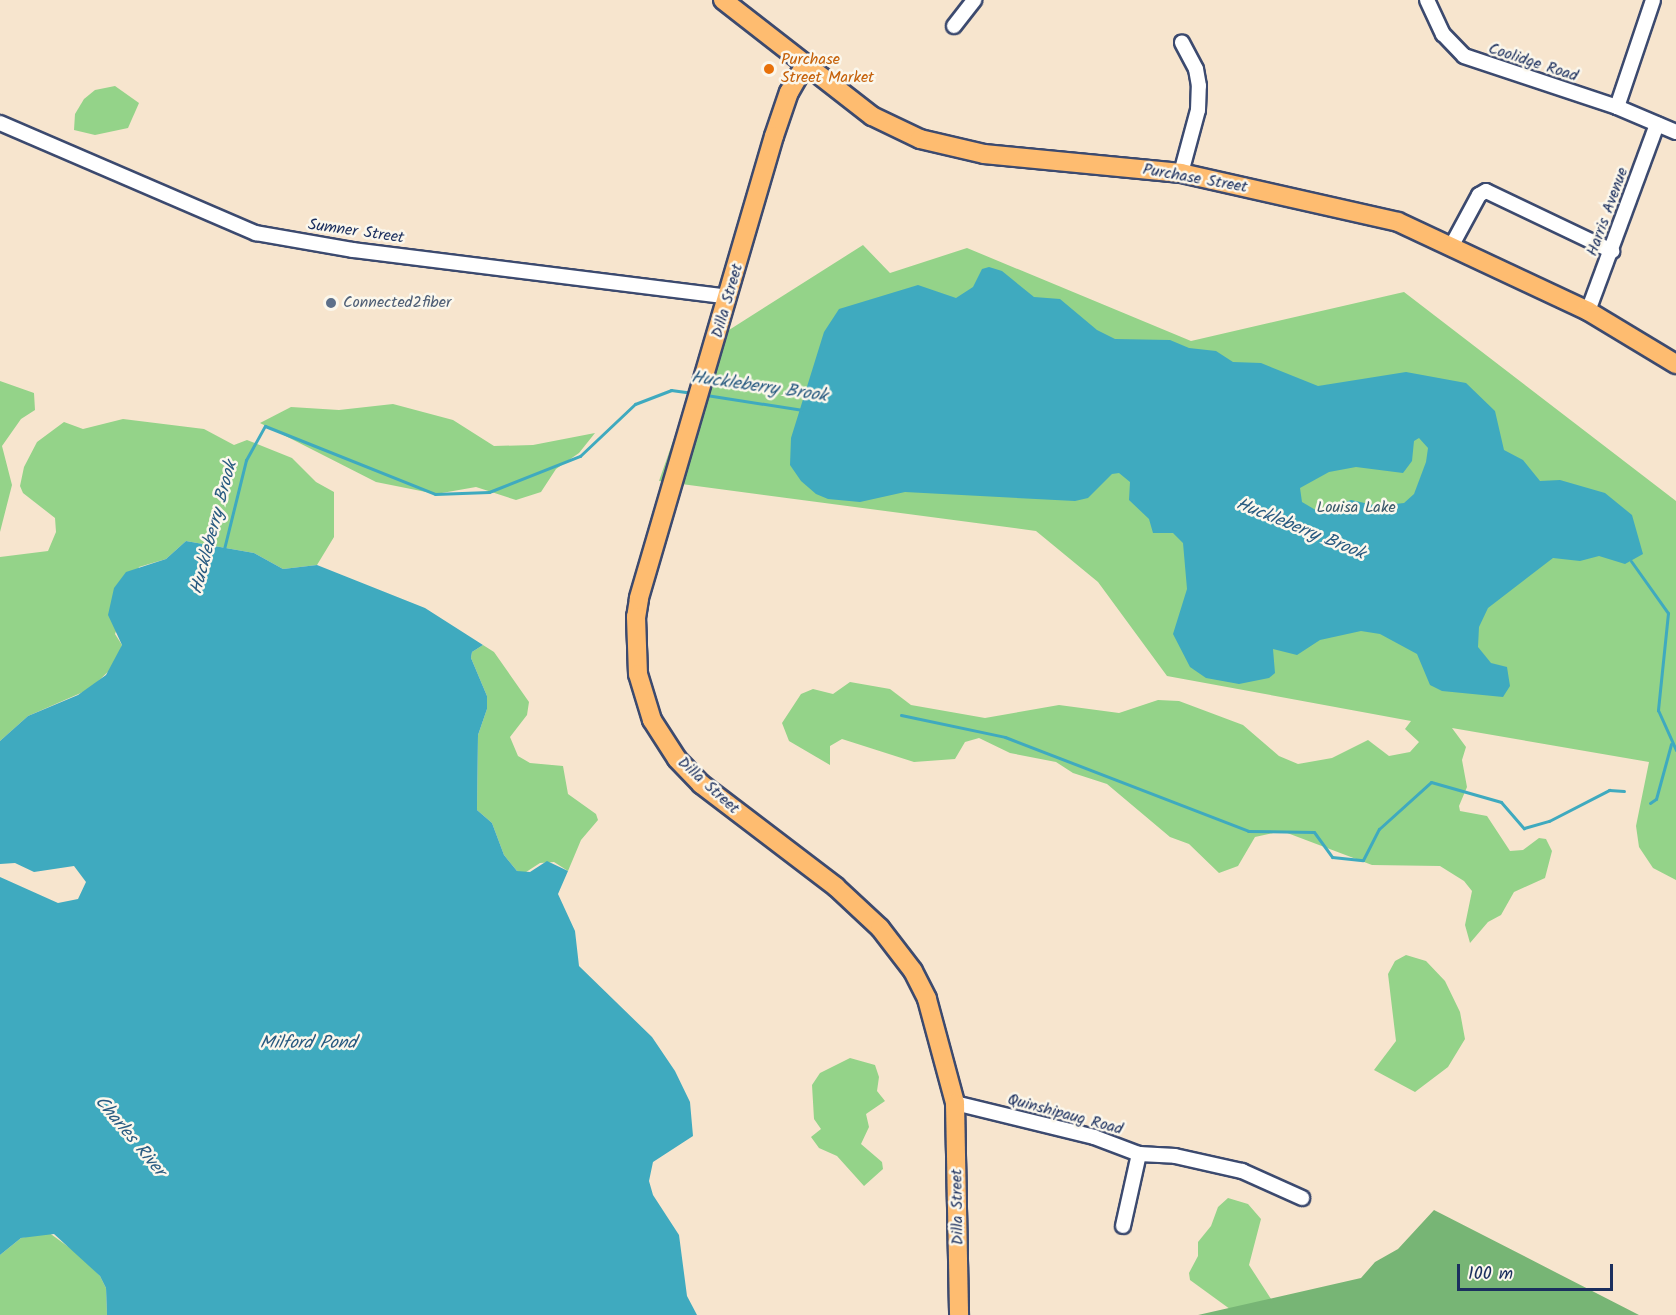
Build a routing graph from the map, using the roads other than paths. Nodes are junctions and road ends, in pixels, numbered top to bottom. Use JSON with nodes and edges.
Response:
{"nodes":[{"id":1,"x":723,"y":0,"type":"edge"},
{"id":2,"x":974,"y":0,"type":"edge"},
{"id":3,"x":1427,"y":0,"type":"edge"},
{"id":4,"x":1653,"y":0,"type":"edge"},
{"id":5,"x":954,"y":26,"type":"dead end"},
{"id":6,"x":1182,"y":43,"type":"dead end"},
{"id":7,"x":806,"y":63,"type":"junction"},
{"id":8,"x":1617,"y":107,"type":"junction"},
{"id":9,"x":0,"y":123,"type":"edge"},
{"id":10,"x":1657,"y":124,"type":"junction"},
{"id":11,"x":1676,"y":132,"type":"edge"},
{"id":12,"x":1181,"y":173,"type":"junction"},
{"id":13,"x":1452,"y":245,"type":"junction"},
{"id":14,"x":1612,"y":251,"type":"junction"},
{"id":15,"x":728,"y":297,"type":"junction"},
{"id":16,"x":1588,"y":311,"type":"junction"},
{"id":17,"x":1676,"y":364,"type":"edge"},
{"id":18,"x":955,"y":1103,"type":"junction"},
{"id":19,"x":1139,"y":1154,"type":"junction"},
{"id":20,"x":1302,"y":1198,"type":"dead end"},
{"id":21,"x":1123,"y":1226,"type":"dead end"},
{"id":22,"x":959,"y":1315,"type":"edge"}],
"edges":[{"from":1,"to":7,"type":"main road","name":"Purchase Street"},
{"from":2,"to":5,"type":"street"},
{"from":3,"to":8,"type":"street","name":"Coolidge Road"},
{"from":4,"to":8,"type":"street"},
{"from":6,"to":12,"type":"street"},
{"from":7,"to":12,"type":"main road","name":"Purchase Street"},
{"from":7,"to":15,"type":"main road","name":"Dilla Street"},
{"from":8,"to":10,"type":"street","name":"Coolidge Road"},
{"from":9,"to":15,"type":"street","name":"Sumner Street"},
{"from":10,"to":11,"type":"street","name":"Coolidge Road"},
{"from":10,"to":14,"type":"street","name":"Harris Avenue"},
{"from":12,"to":13,"type":"main road","name":"Purchase Street"},
{"from":13,"to":14,"type":"street"},
{"from":13,"to":16,"type":"main road","name":"Purchase Street"},
{"from":14,"to":16,"type":"street","name":"Harris Avenue"},
{"from":15,"to":18,"type":"main road","name":"Dilla Street"},
{"from":16,"to":17,"type":"main road","name":"Purchase Street"},
{"from":18,"to":19,"type":"street","name":"Quinshipaug Road"},
{"from":18,"to":22,"type":"main road","name":"Dilla Street"},
{"from":19,"to":20,"type":"street","name":"Quinshipaug Road"},
{"from":19,"to":21,"type":"street"}]}
